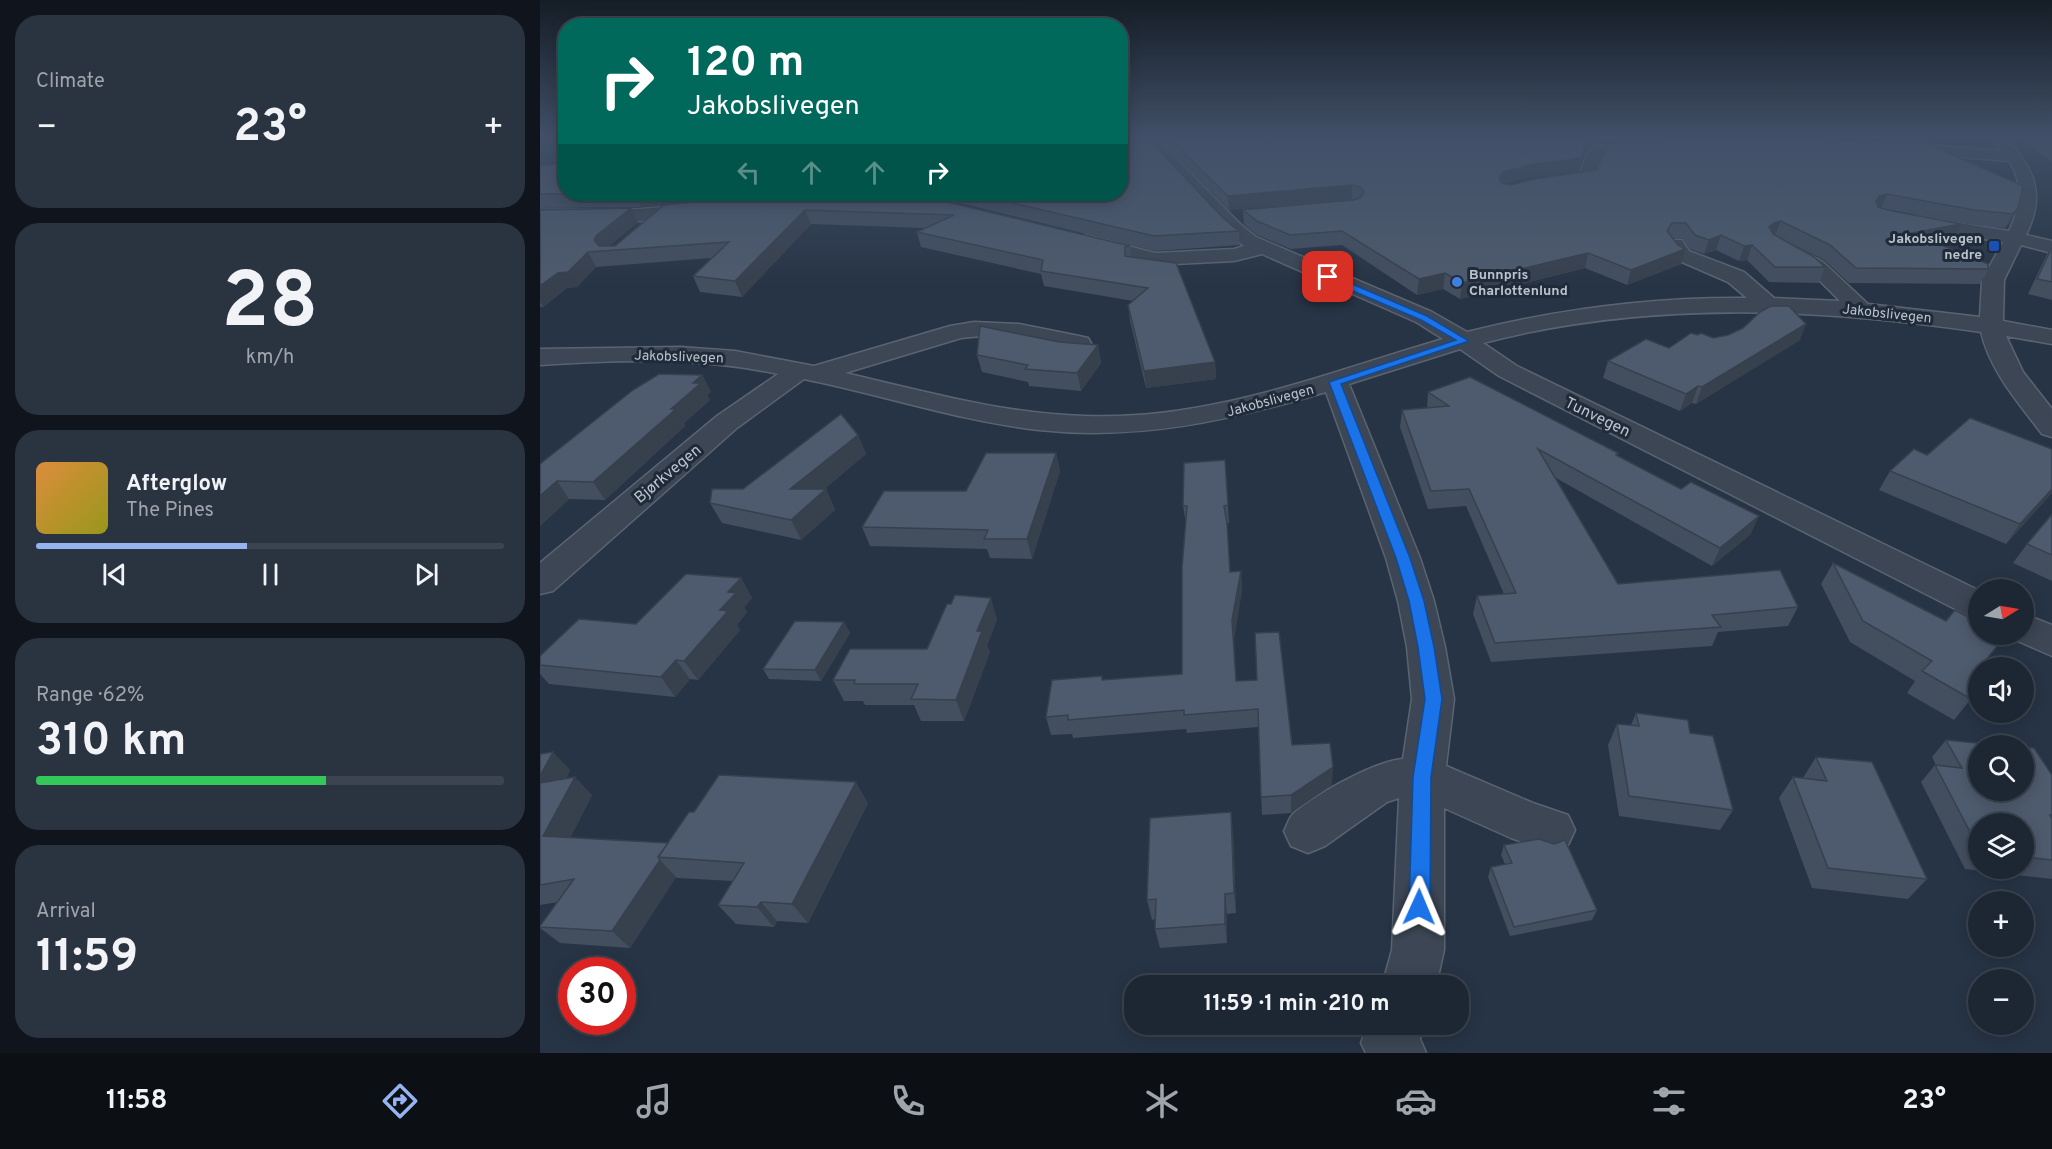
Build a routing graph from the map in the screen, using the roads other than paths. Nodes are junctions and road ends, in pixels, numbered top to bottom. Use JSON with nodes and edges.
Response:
{"nodes":[{"id":1,"x":1202,"y":186,"type":"edge"},
{"id":2,"x":2027,"y":186,"type":"edge"},
{"id":3,"x":713,"y":208,"type":"edge"},
{"id":4,"x":664,"y":213,"type":"junction"},
{"id":5,"x":540,"y":216,"type":"edge"},
{"id":6,"x":1901,"y":220,"type":"edge"},
{"id":7,"x":636,"y":236,"type":"edge"},
{"id":8,"x":1067,"y":236,"type":"edge"},
{"id":9,"x":2015,"y":237,"type":"junction"},
{"id":10,"x":1776,"y":243,"type":"edge"},
{"id":11,"x":1675,"y":244,"type":"edge"},
{"id":12,"x":2052,"y":247,"type":"edge"},
{"id":13,"x":1261,"y":248,"type":"junction"},
{"id":14,"x":1720,"y":303,"type":"junction"},
{"id":15,"x":1767,"y":304,"type":"junction"},
{"id":16,"x":1860,"y":309,"type":"junction"},
{"id":17,"x":1992,"y":326,"type":"junction"},
{"id":18,"x":1740,"y":327,"type":"edge"},
{"id":19,"x":2052,"y":337,"type":"edge"},
{"id":20,"x":1464,"y":341,"type":"junction"},
{"id":21,"x":1079,"y":344,"type":"edge"},
{"id":22,"x":540,"y":357,"type":"edge"},
{"id":23,"x":808,"y":371,"type":"junction"},
{"id":24,"x":1335,"y":382,"type":"junction"},
{"id":25,"x":2052,"y":428,"type":"edge"},
{"id":26,"x":540,"y":582,"type":"edge"},
{"id":27,"x":1968,"y":600,"type":"edge"},
{"id":28,"x":2034,"y":633,"type":"edge"},
{"id":29,"x":2052,"y":642,"type":"edge"},
{"id":30,"x":1422,"y":777,"type":"junction"},
{"id":31,"x":1551,"y":830,"type":"dead end"},
{"id":32,"x":1308,"y":831,"type":"dead end"},
{"id":33,"x":1411,"y":975,"type":"edge"}],
"edges":[{"from":1,"to":13,"type":"street","name":"Tunvegen"},
{"from":2,"to":9,"type":"street"},
{"from":3,"to":4,"type":"street"},
{"from":4,"to":5,"type":"street"},
{"from":4,"to":7,"type":"street"},
{"from":6,"to":9,"type":"street"},
{"from":8,"to":13,"type":"street"},
{"from":9,"to":12,"type":"street"},
{"from":9,"to":17,"type":"street"},
{"from":10,"to":16,"type":"street"},
{"from":11,"to":15,"type":"street"},
{"from":13,"to":20,"type":"street","name":"Tunvegen"},
{"from":14,"to":15,"type":"street","name":"Jakobslivegen"},
{"from":14,"to":18,"type":"street"},
{"from":14,"to":20,"type":"street","name":"Jakobslivegen"},
{"from":15,"to":16,"type":"street","name":"Jakobslivegen"},
{"from":16,"to":17,"type":"street","name":"Jakobslivegen"},
{"from":17,"to":19,"type":"street","name":"Jakobslivegen"},
{"from":17,"to":25,"type":"street"},
{"from":20,"to":24,"type":"street","name":"Jakobslivegen"},
{"from":20,"to":27,"type":"street","name":"Tunvegen"},
{"from":21,"to":23,"type":"street","name":"Jakobslivegen"},
{"from":22,"to":23,"type":"street","name":"Jakobslivegen"},
{"from":23,"to":24,"type":"street","name":"Jakobslivegen"},
{"from":23,"to":26,"type":"street","name":"Bjørkvegen"},
{"from":24,"to":30,"type":"street"},
{"from":28,"to":29,"type":"street"},
{"from":30,"to":31,"type":"street"},
{"from":30,"to":32,"type":"street"},
{"from":30,"to":33,"type":"street"}]}
